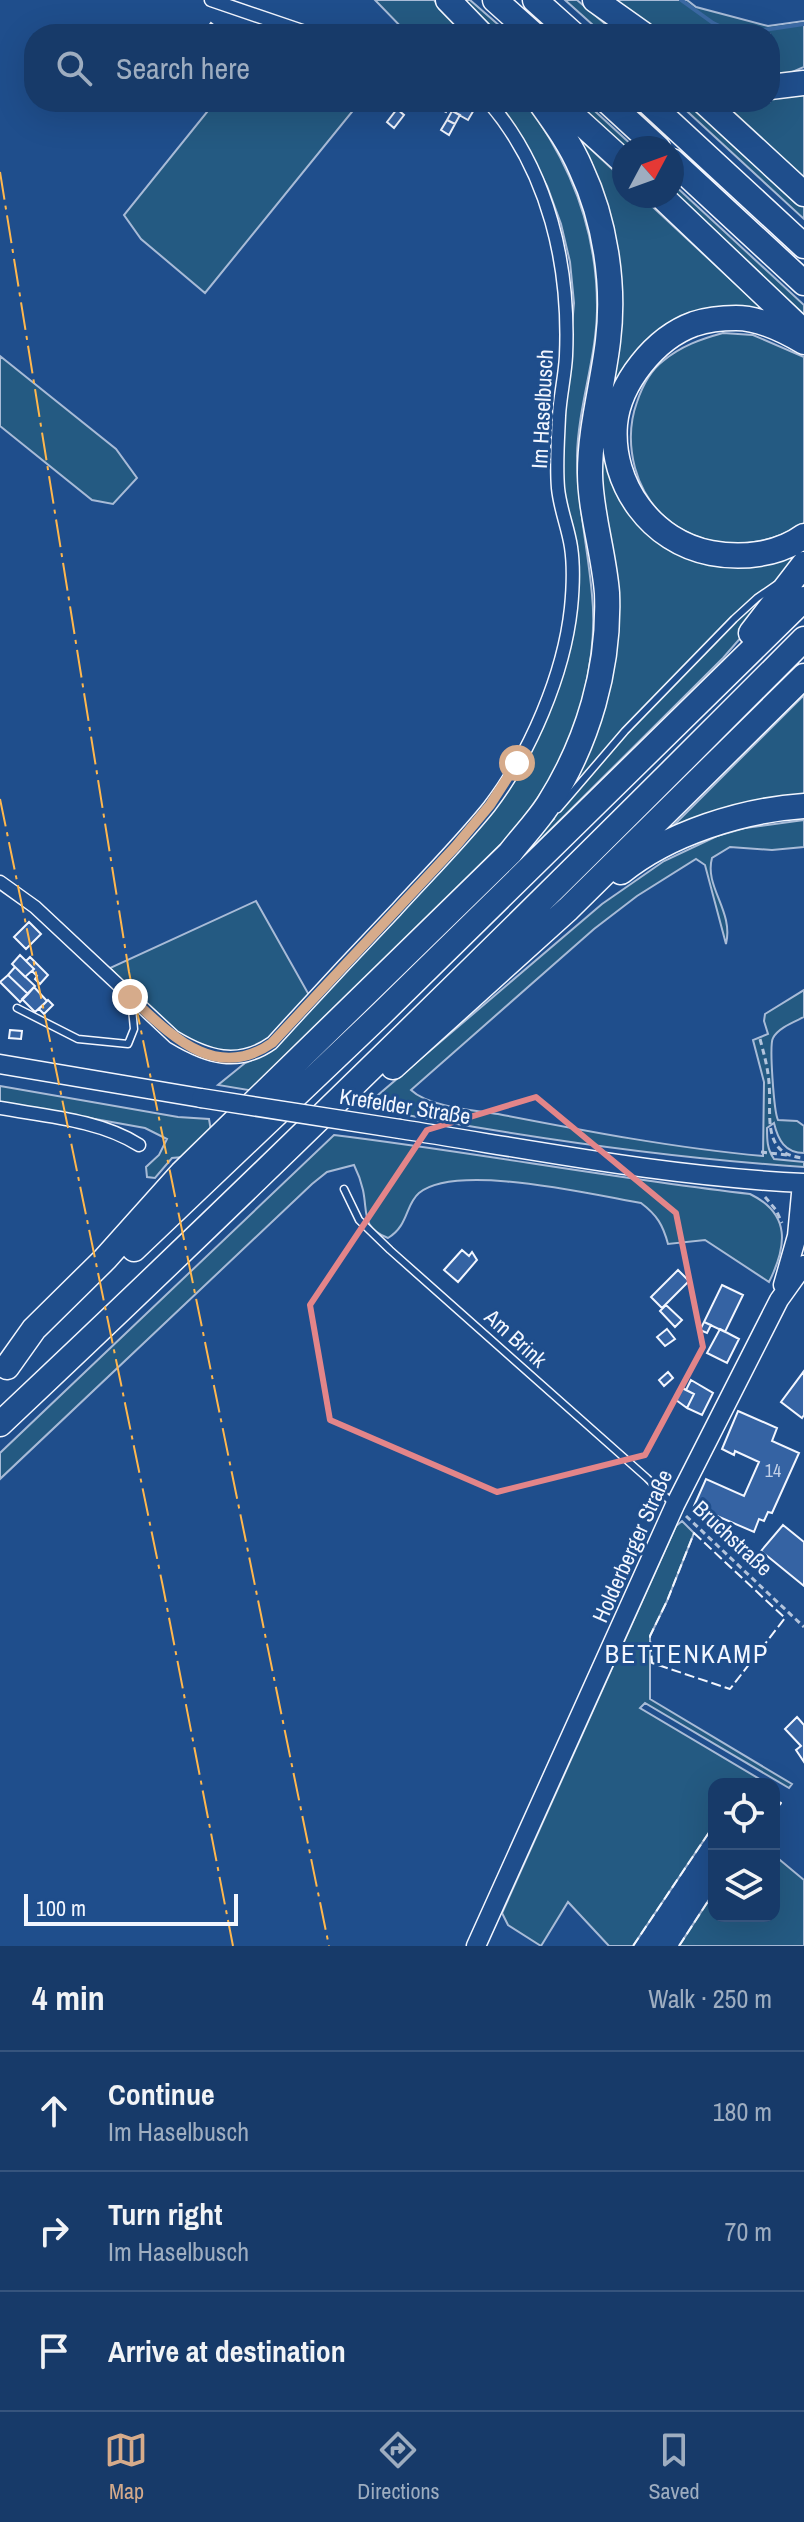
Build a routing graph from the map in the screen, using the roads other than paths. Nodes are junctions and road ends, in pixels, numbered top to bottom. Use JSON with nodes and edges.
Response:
{"nodes":[{"id":1,"x":211,"y":0,"type":"edge"},
{"id":2,"x":448,"y":0,"type":"edge"},
{"id":3,"x":495,"y":0,"type":"edge"},
{"id":4,"x":535,"y":0,"type":"edge"},
{"id":5,"x":583,"y":0,"type":"edge"},
{"id":6,"x":595,"y":0,"type":"edge"},
{"id":7,"x":282,"y":24,"type":"edge"},
{"id":8,"x":471,"y":24,"type":"edge"},
{"id":9,"x":522,"y":24,"type":"edge"},
{"id":10,"x":562,"y":24,"type":"edge"},
{"id":11,"x":613,"y":24,"type":"edge"},
{"id":12,"x":629,"y":24,"type":"edge"},
{"id":13,"x":804,"y":83,"type":"edge"},
{"id":14,"x":780,"y":86,"type":"edge"},
{"id":15,"x":497,"y":112,"type":"edge"},
{"id":16,"x":547,"y":112,"type":"edge"},
{"id":17,"x":569,"y":112,"type":"edge"},
{"id":18,"x":619,"y":112,"type":"edge"},
{"id":19,"x":659,"y":112,"type":"edge"},
{"id":20,"x":715,"y":112,"type":"edge"},
{"id":21,"x":645,"y":136,"type":"edge"},
{"id":22,"x":612,"y":151,"type":"edge"},
{"id":23,"x":684,"y":172,"type":"edge"},
{"id":24,"x":804,"y":194,"type":"edge"},
{"id":25,"x":674,"y":208,"type":"edge"},
{"id":26,"x":804,"y":246,"type":"edge"},
{"id":27,"x":804,"y":283,"type":"edge"},
{"id":28,"x":804,"y":332,"type":"edge"},
{"id":29,"x":804,"y":342,"type":"edge"},
{"id":30,"x":804,"y":536,"type":"edge"},
{"id":31,"x":803,"y":565,"type":"edge"},
{"id":32,"x":804,"y":599,"type":"edge"},
{"id":33,"x":804,"y":639,"type":"edge"},
{"id":34,"x":804,"y":676,"type":"edge"},
{"id":35,"x":660,"y":742,"type":"junction"},
{"id":36,"x":804,"y":806,"type":"edge"},
{"id":37,"x":510,"y":853,"type":"junction"},
{"id":38,"x":0,"y":882,"type":"edge"},
{"id":39,"x":479,"y":992,"type":"junction"},
{"id":40,"x":130,"y":997,"type":"junction"},
{"id":41,"x":17,"y":1008,"type":"dead end"},
{"id":42,"x":0,"y":1064,"type":"edge"},
{"id":43,"x":0,"y":1108,"type":"edge"},
{"id":44,"x":139,"y":1145,"type":"dead end"},
{"id":45,"x":803,"y":1183,"type":"edge"},
{"id":46,"x":344,"y":1189,"type":"dead end"},
{"id":47,"x":222,"y":1215,"type":"junction"},
{"id":48,"x":804,"y":1265,"type":"edge"},
{"id":49,"x":779,"y":1300,"type":"junction"},
{"id":50,"x":4,"y":1370,"type":"edge"},
{"id":51,"x":0,"y":1424,"type":"edge"},
{"id":52,"x":675,"y":1505,"type":"junction"},
{"id":53,"x":476,"y":1946,"type":"edge"}],
"edges":[{"from":1,"to":7,"type":"street"},
{"from":2,"to":8,"type":"highway"},
{"from":3,"to":9,"type":"highway"},
{"from":4,"to":10,"type":"highway"},
{"from":5,"to":11,"type":"highway"},
{"from":6,"to":12,"type":"highway"},
{"from":13,"to":14,"type":"highway"},
{"from":15,"to":40,"type":"street","name":"Im Haselbusch"},
{"from":16,"to":37,"type":"highway"},
{"from":17,"to":22,"type":"highway"},
{"from":18,"to":21,"type":"highway"},
{"from":19,"to":26,"type":"highway"},
{"from":20,"to":24,"type":"highway"},
{"from":23,"to":27,"type":"highway"},
{"from":25,"to":28,"type":"highway"},
{"from":29,"to":30,"type":"highway"},
{"from":31,"to":35,"type":"highway"},
{"from":31,"to":37,"type":"lane"},
{"from":32,"to":35,"type":"highway"},
{"from":33,"to":47,"type":"highway"},
{"from":34,"to":39,"type":"highway"},
{"from":35,"to":50,"type":"highway"},
{"from":36,"to":39,"type":"highway"},
{"from":37,"to":50,"type":"highway"},
{"from":38,"to":40,"type":"street","name":"Im Haselbusch"},
{"from":39,"to":47,"type":"highway"},
{"from":40,"to":41,"type":"lane"},
{"from":42,"to":45,"type":"main road","name":"Krefelder Straße","bridge":true},
{"from":43,"to":44,"type":"street"},
{"from":45,"to":49,"type":"main road","name":"Holderberger Straße"},
{"from":46,"to":52,"type":"lane","name":"Am Brink"},
{"from":47,"to":51,"type":"highway"},
{"from":48,"to":49,"type":"main road","name":"Holderberger Straße"},
{"from":49,"to":52,"type":"main road","name":"Holderberger Straße"},
{"from":52,"to":53,"type":"main road","name":"Holderberger Straße"}]}
